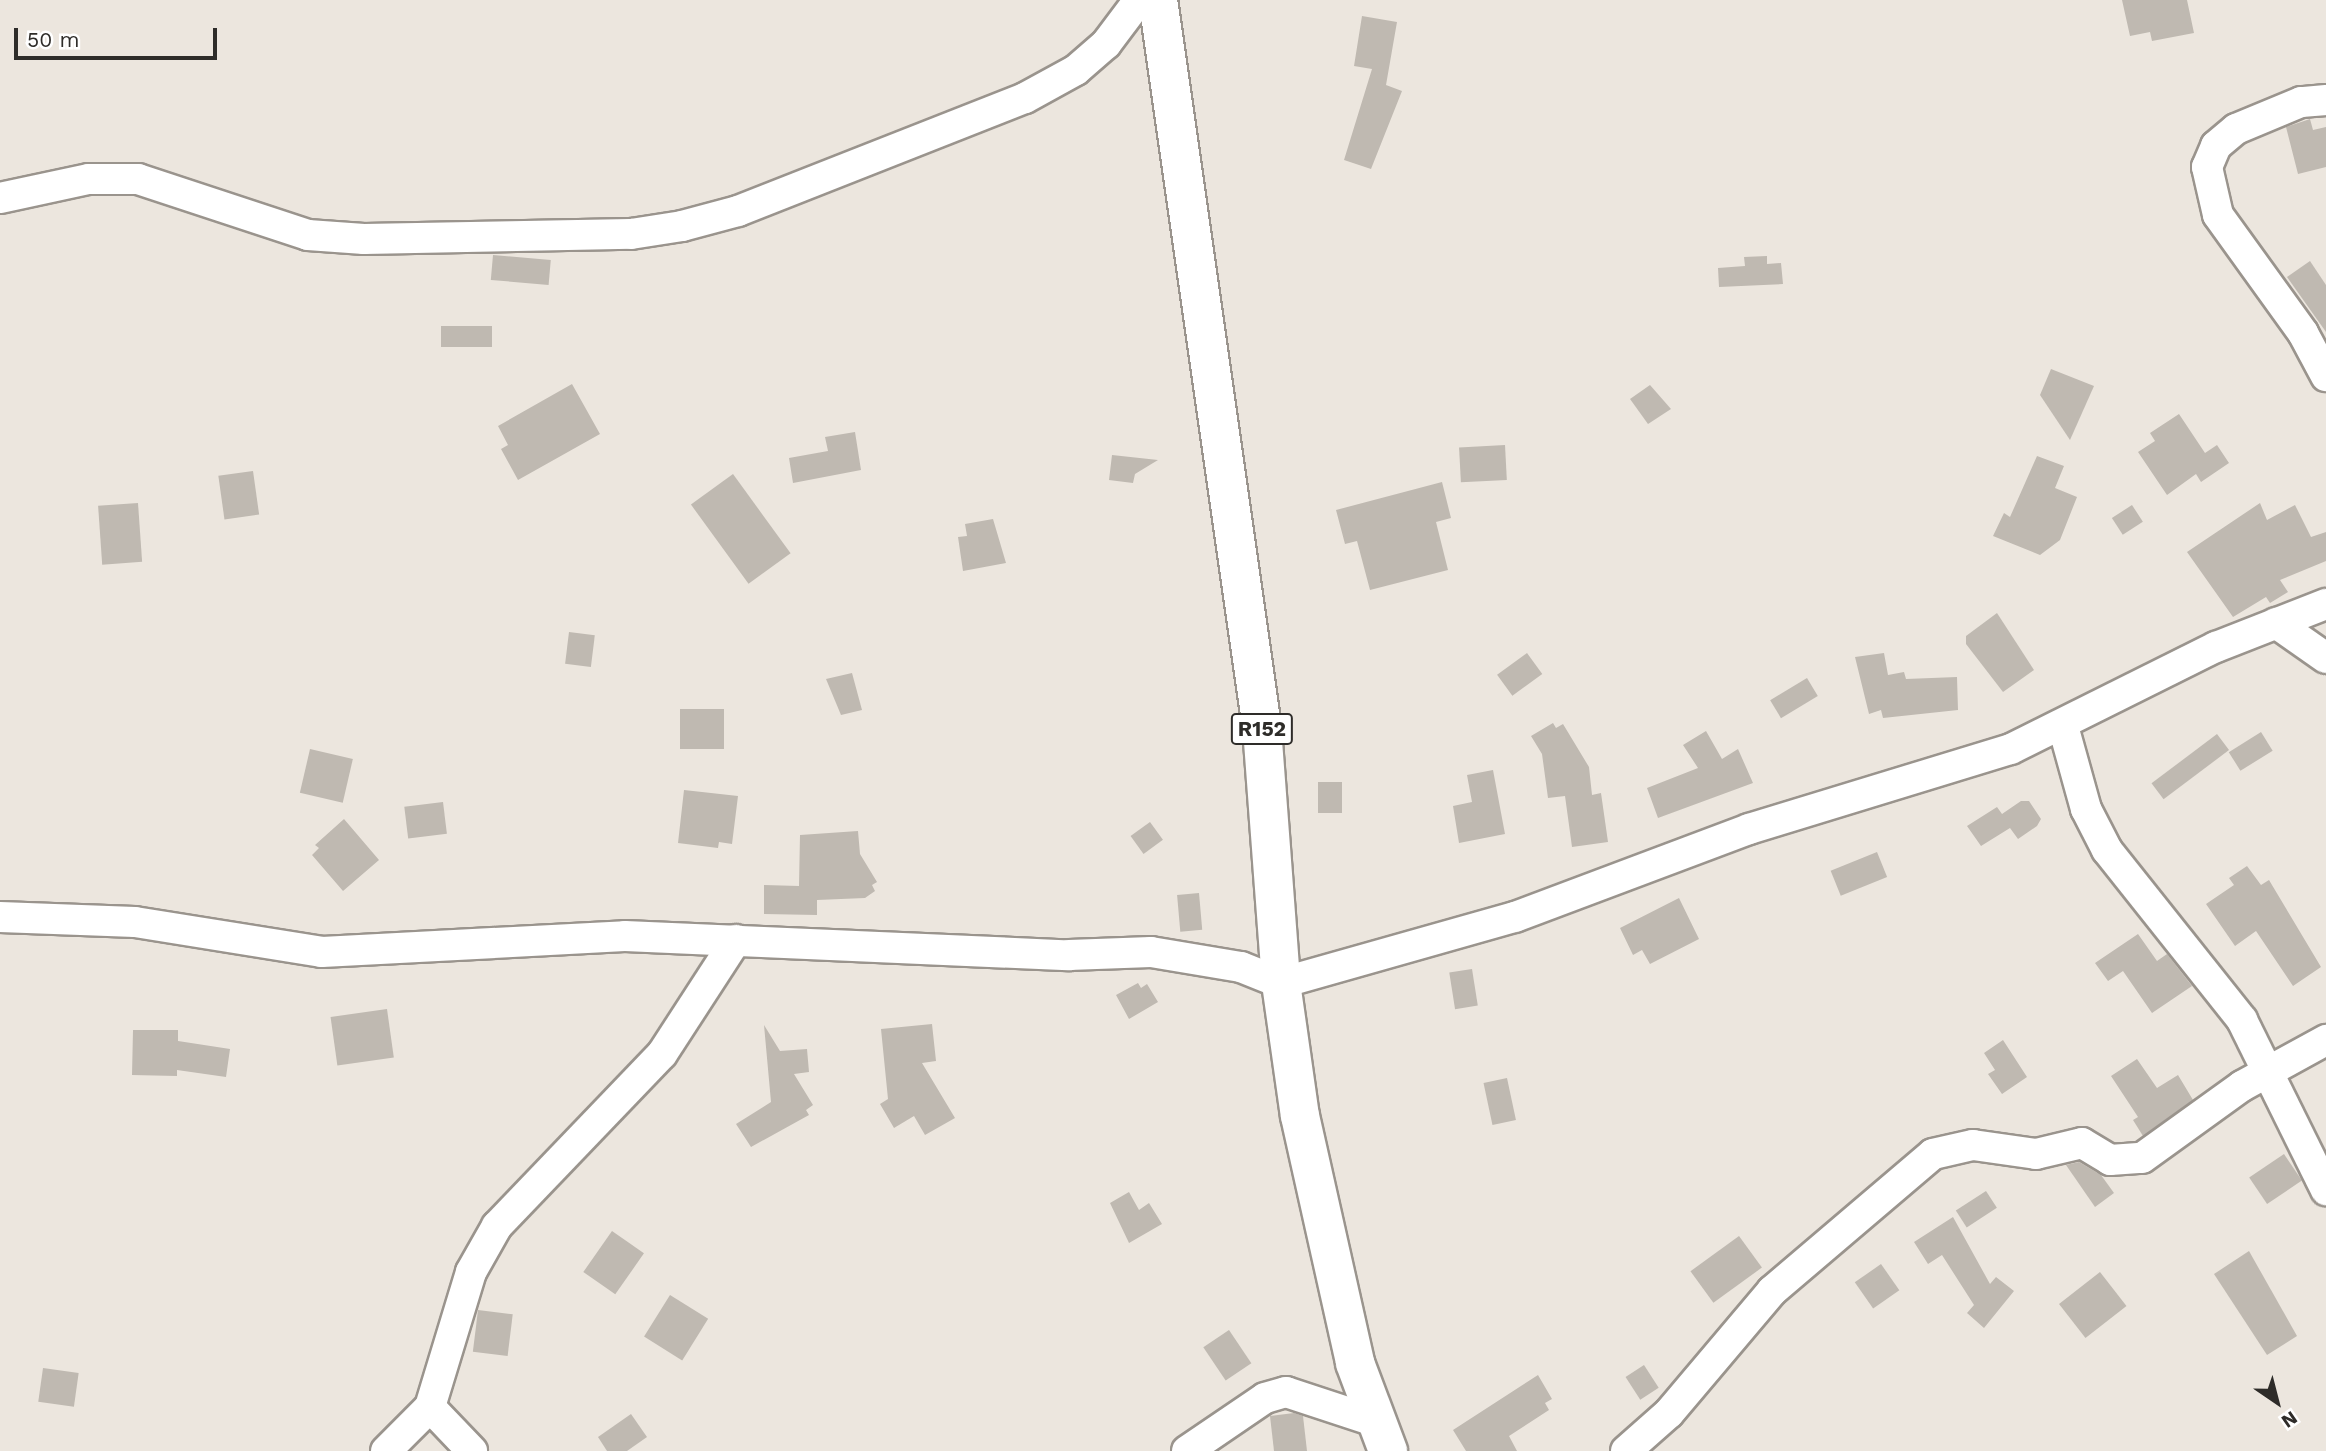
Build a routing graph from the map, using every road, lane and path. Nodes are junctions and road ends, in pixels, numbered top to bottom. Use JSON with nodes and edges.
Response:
{"nodes":[{"id":1,"x":1139,"y":0,"type":"edge"},
{"id":2,"x":1158,"y":0,"type":"edge"},
{"id":3,"x":2326,"y":100,"type":"edge"},
{"id":4,"x":0,"y":198,"type":"edge"},
{"id":5,"x":2314,"y":328,"type":"edge"},
{"id":6,"x":2326,"y":376,"type":"edge"},
{"id":7,"x":2326,"y":604,"type":"edge"},
{"id":8,"x":2276,"y":623,"type":"junction"},
{"id":9,"x":2326,"y":658,"type":"edge"},
{"id":10,"x":2063,"y":726,"type":"junction"},
{"id":11,"x":0,"y":917,"type":"edge"},
{"id":12,"x":736,"y":940,"type":"junction"},
{"id":13,"x":1281,"y":983,"type":"junction"},
{"id":14,"x":2326,"y":1040,"type":"edge"},
{"id":15,"x":2269,"y":1069,"type":"junction"},
{"id":16,"x":2326,"y":1189,"type":"edge"},
{"id":17,"x":430,"y":1407,"type":"junction"},
{"id":18,"x":1383,"y":1436,"type":"edge"},
{"id":19,"x":386,"y":1451,"type":"edge"},
{"id":20,"x":472,"y":1451,"type":"edge"},
{"id":21,"x":1186,"y":1451,"type":"edge"},
{"id":22,"x":1626,"y":1451,"type":"edge"}],
"edges":[{"from":1,"to":4,"type":"street"},
{"from":2,"to":13,"type":"main road","number":"R152"},
{"from":3,"to":5,"type":"street"},
{"from":5,"to":6,"type":"street"},
{"from":7,"to":8,"type":"street"},
{"from":8,"to":9,"type":"street"},
{"from":8,"to":10,"type":"street"},
{"from":10,"to":13,"type":"street"},
{"from":10,"to":15,"type":"street"},
{"from":11,"to":12,"type":"street"},
{"from":12,"to":13,"type":"street"},
{"from":12,"to":17,"type":"street"},
{"from":13,"to":18,"type":"main road","number":"R152"},
{"from":14,"to":15,"type":"street"},
{"from":15,"to":16,"type":"street"},
{"from":15,"to":22,"type":"street"},
{"from":17,"to":19,"type":"street"},
{"from":17,"to":20,"type":"street"},
{"from":18,"to":21,"type":"street"}]}
